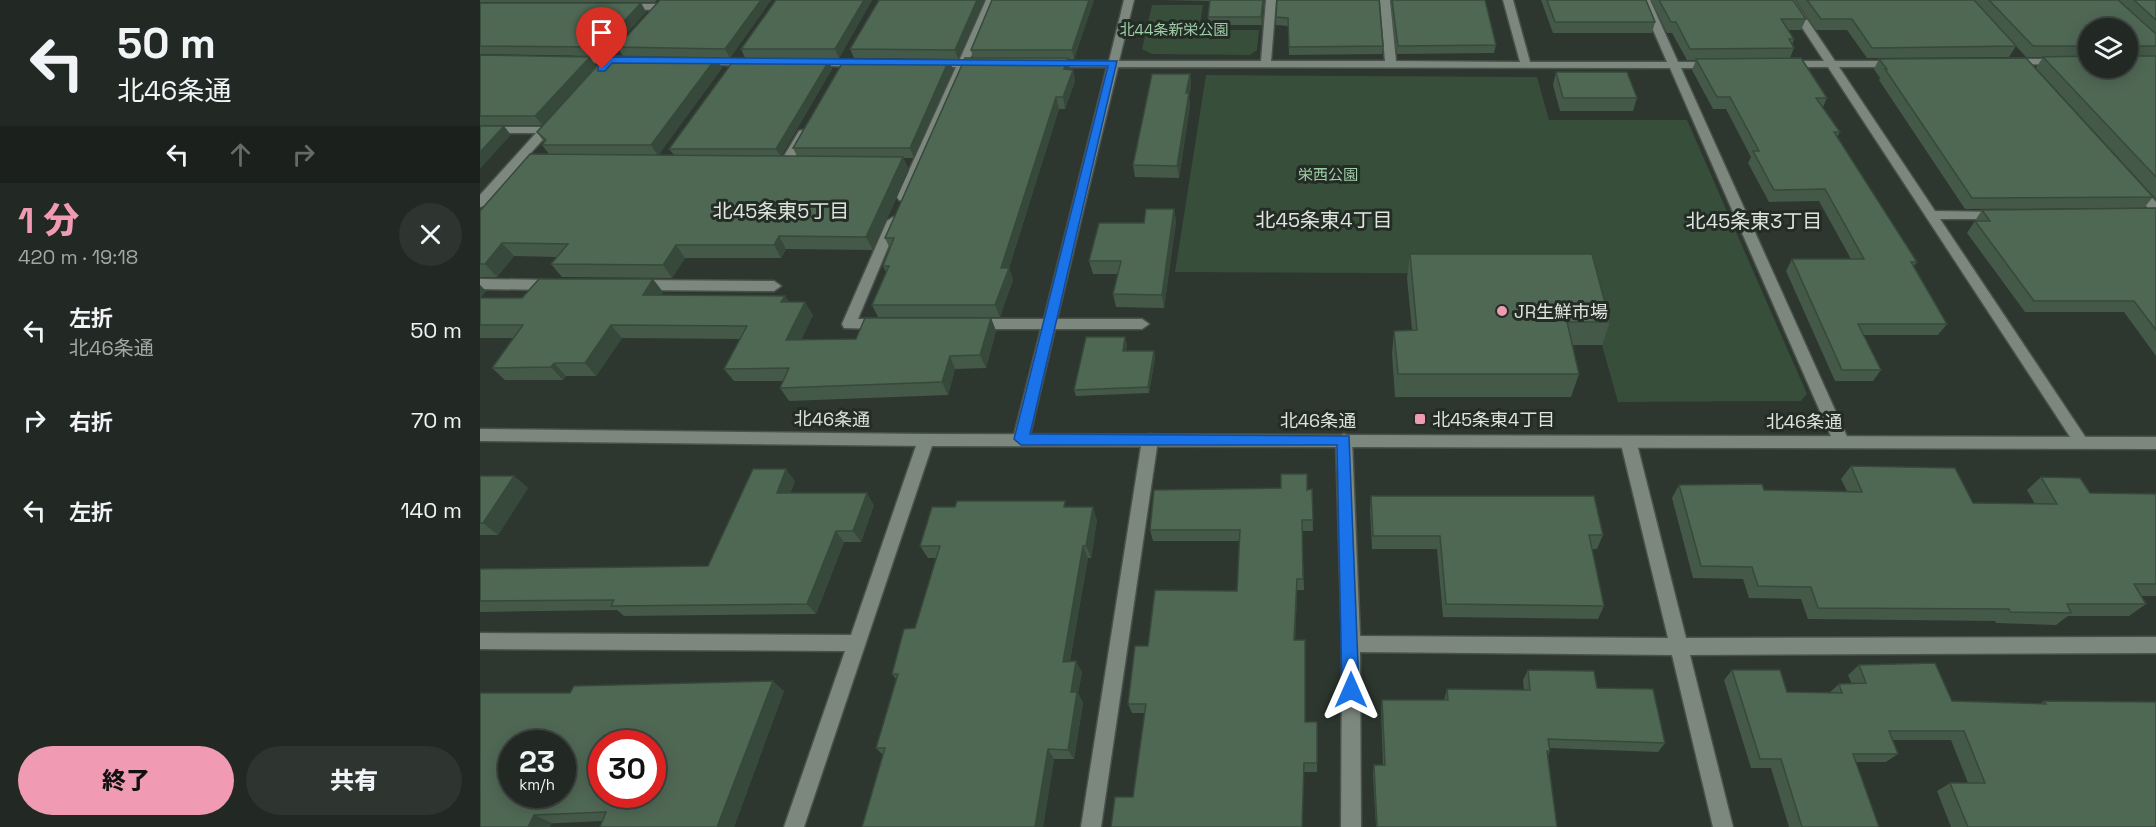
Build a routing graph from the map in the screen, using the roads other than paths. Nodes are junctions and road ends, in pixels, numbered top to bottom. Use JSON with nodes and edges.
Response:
{"nodes":[{"id":1,"x":991,"y":0,"type":"edge"},
{"id":2,"x":1129,"y":0,"type":"edge"},
{"id":3,"x":1271,"y":0,"type":"edge"},
{"id":4,"x":1385,"y":0,"type":"edge"},
{"id":5,"x":1508,"y":0,"type":"edge"},
{"id":6,"x":1645,"y":0,"type":"edge"},
{"id":7,"x":1789,"y":0,"type":"edge"},
{"id":8,"x":661,"y":4,"type":"edge"},
{"id":9,"x":608,"y":7,"type":"edge"},
{"id":10,"x":644,"y":22,"type":"edge"},
{"id":11,"x":622,"y":45,"type":"edge"},
{"id":12,"x":2007,"y":46,"type":"edge"},
{"id":13,"x":740,"y":53,"type":"edge"},
{"id":14,"x":846,"y":59,"type":"junction"},
{"id":15,"x":560,"y":60,"type":"edge"},
{"id":16,"x":633,"y":60,"type":"edge"},
{"id":17,"x":689,"y":62,"type":"edge"},
{"id":18,"x":1999,"y":62,"type":"edge"},
{"id":19,"x":733,"y":63,"type":"junction"},
{"id":20,"x":766,"y":63,"type":"edge"},
{"id":21,"x":800,"y":63,"type":"edge"},
{"id":22,"x":1113,"y":63,"type":"junction"},
{"id":23,"x":1908,"y":63,"type":"edge"},
{"id":24,"x":2078,"y":63,"type":"edge"},
{"id":25,"x":605,"y":64,"type":"junction"},
{"id":26,"x":878,"y":64,"type":"edge"},
{"id":27,"x":913,"y":64,"type":"edge"},
{"id":28,"x":962,"y":64,"type":"junction"},
{"id":29,"x":998,"y":64,"type":"edge"},
{"id":30,"x":1034,"y":64,"type":"edge"},
{"id":31,"x":1266,"y":64,"type":"junction"},
{"id":32,"x":1778,"y":64,"type":"edge"},
{"id":33,"x":1831,"y":64,"type":"junction"},
{"id":34,"x":1674,"y":65,"type":"junction"},
{"id":35,"x":1721,"y":65,"type":"edge"},
{"id":36,"x":1391,"y":66,"type":"junction"},
{"id":37,"x":1526,"y":66,"type":"junction"},
{"id":38,"x":2025,"y":66,"type":"junction"},
{"id":39,"x":721,"y":79,"type":"edge"},
{"id":40,"x":834,"y":80,"type":"edge"},
{"id":41,"x":562,"y":112,"type":"edge"},
{"id":42,"x":807,"y":127,"type":"edge"},
{"id":43,"x":480,"y":130,"type":"edge"},
{"id":44,"x":546,"y":130,"type":"junction"},
{"id":45,"x":518,"y":161,"type":"junction"},
{"id":46,"x":557,"y":161,"type":"edge"},
{"id":47,"x":787,"y":161,"type":"edge"},
{"id":48,"x":2128,"y":179,"type":"edge"},
{"id":49,"x":481,"y":201,"type":"edge"},
{"id":50,"x":2156,"y":212,"type":"edge"},
{"id":51,"x":2139,"y":214,"type":"edge"},
{"id":52,"x":1932,"y":215,"type":"junction"},
{"id":53,"x":2010,"y":215,"type":"edge"},
{"id":54,"x":480,"y":284,"type":"edge"},
{"id":55,"x":574,"y":285,"type":"edge"},
{"id":56,"x":621,"y":285,"type":"edge"},
{"id":57,"x":774,"y":286,"type":"dead end"},
{"id":58,"x":894,"y":324,"type":"edge"},
{"id":59,"x":962,"y":324,"type":"edge"},
{"id":60,"x":1142,"y":324,"type":"dead end"},
{"id":61,"x":1048,"y":325,"type":"junction"},
{"id":62,"x":480,"y":435,"type":"edge"},
{"id":63,"x":1021,"y":439,"type":"junction"},
{"id":64,"x":926,"y":440,"type":"junction"},
{"id":65,"x":1150,"y":440,"type":"junction"},
{"id":66,"x":1344,"y":440,"type":"junction"},
{"id":67,"x":1628,"y":440,"type":"junction"},
{"id":68,"x":1840,"y":441,"type":"junction"},
{"id":69,"x":2081,"y":442,"type":"junction"},
{"id":70,"x":2156,"y":443,"type":"edge"},
{"id":71,"x":480,"y":641,"type":"edge"},
{"id":72,"x":856,"y":643,"type":"junction"},
{"id":73,"x":1351,"y":644,"type":"junction"},
{"id":74,"x":2156,"y":645,"type":"edge"},
{"id":75,"x":1679,"y":646,"type":"junction"},
{"id":76,"x":794,"y":827,"type":"edge"},
{"id":77,"x":1091,"y":827,"type":"edge"},
{"id":78,"x":1351,"y":827,"type":"edge"},
{"id":79,"x":1723,"y":827,"type":"edge"}],
"edges":[{"from":1,"to":28,"type":"street"},
{"from":2,"to":22,"type":"street"},
{"from":3,"to":31,"type":"street"},
{"from":4,"to":36,"type":"street"},
{"from":5,"to":37,"type":"street"},
{"from":6,"to":34,"type":"street"},
{"from":7,"to":33,"type":"street"},
{"from":8,"to":9,"type":"street"},
{"from":8,"to":10,"type":"street"},
{"from":11,"to":25,"type":"street"},
{"from":12,"to":38,"type":"street"},
{"from":13,"to":19,"type":"street"},
{"from":14,"to":21,"type":"street"},
{"from":14,"to":26,"type":"street"},
{"from":14,"to":40,"type":"street"},
{"from":15,"to":25,"type":"street"},
{"from":16,"to":25,"type":"street"},
{"from":17,"to":19,"type":"street"},
{"from":18,"to":38,"type":"street"},
{"from":19,"to":20,"type":"street"},
{"from":19,"to":39,"type":"street"},
{"from":22,"to":30,"type":"street"},
{"from":22,"to":31,"type":"street"},
{"from":22,"to":61,"type":"street"},
{"from":23,"to":33,"type":"street"},
{"from":24,"to":38,"type":"street"},
{"from":27,"to":28,"type":"street"},
{"from":28,"to":29,"type":"street"},
{"from":28,"to":58,"type":"street"},
{"from":31,"to":36,"type":"street"},
{"from":32,"to":33,"type":"street"},
{"from":33,"to":52,"type":"street"},
{"from":34,"to":35,"type":"street"},
{"from":34,"to":37,"type":"street"},
{"from":34,"to":68,"type":"street"},
{"from":36,"to":37,"type":"street"},
{"from":41,"to":44,"type":"street"},
{"from":42,"to":47,"type":"street"},
{"from":43,"to":44,"type":"street"},
{"from":44,"to":45,"type":"street"},
{"from":45,"to":46,"type":"street"},
{"from":45,"to":49,"type":"street"},
{"from":48,"to":50,"type":"street"},
{"from":50,"to":51,"type":"street"},
{"from":52,"to":53,"type":"street"},
{"from":52,"to":69,"type":"street"},
{"from":54,"to":55,"type":"street"},
{"from":56,"to":57,"type":"street"},
{"from":59,"to":61,"type":"street"},
{"from":60,"to":61,"type":"street"},
{"from":61,"to":63,"type":"street"},
{"from":62,"to":64,"type":"street","name":"北46条通"},
{"from":63,"to":64,"type":"street","name":"北46条通"},
{"from":63,"to":65,"type":"street","name":"北46条通"},
{"from":64,"to":72,"type":"street"},
{"from":65,"to":66,"type":"street","name":"北46条通"},
{"from":65,"to":77,"type":"street"},
{"from":66,"to":67,"type":"street","name":"北46条通"},
{"from":66,"to":73,"type":"street"},
{"from":67,"to":68,"type":"street","name":"北46条通"},
{"from":67,"to":75,"type":"street"},
{"from":68,"to":69,"type":"street","name":"北46条通"},
{"from":69,"to":70,"type":"street","name":"北46条通"},
{"from":71,"to":72,"type":"street"},
{"from":72,"to":76,"type":"street"},
{"from":73,"to":75,"type":"street"},
{"from":73,"to":78,"type":"street"},
{"from":74,"to":75,"type":"street"},
{"from":75,"to":79,"type":"street"}]}
